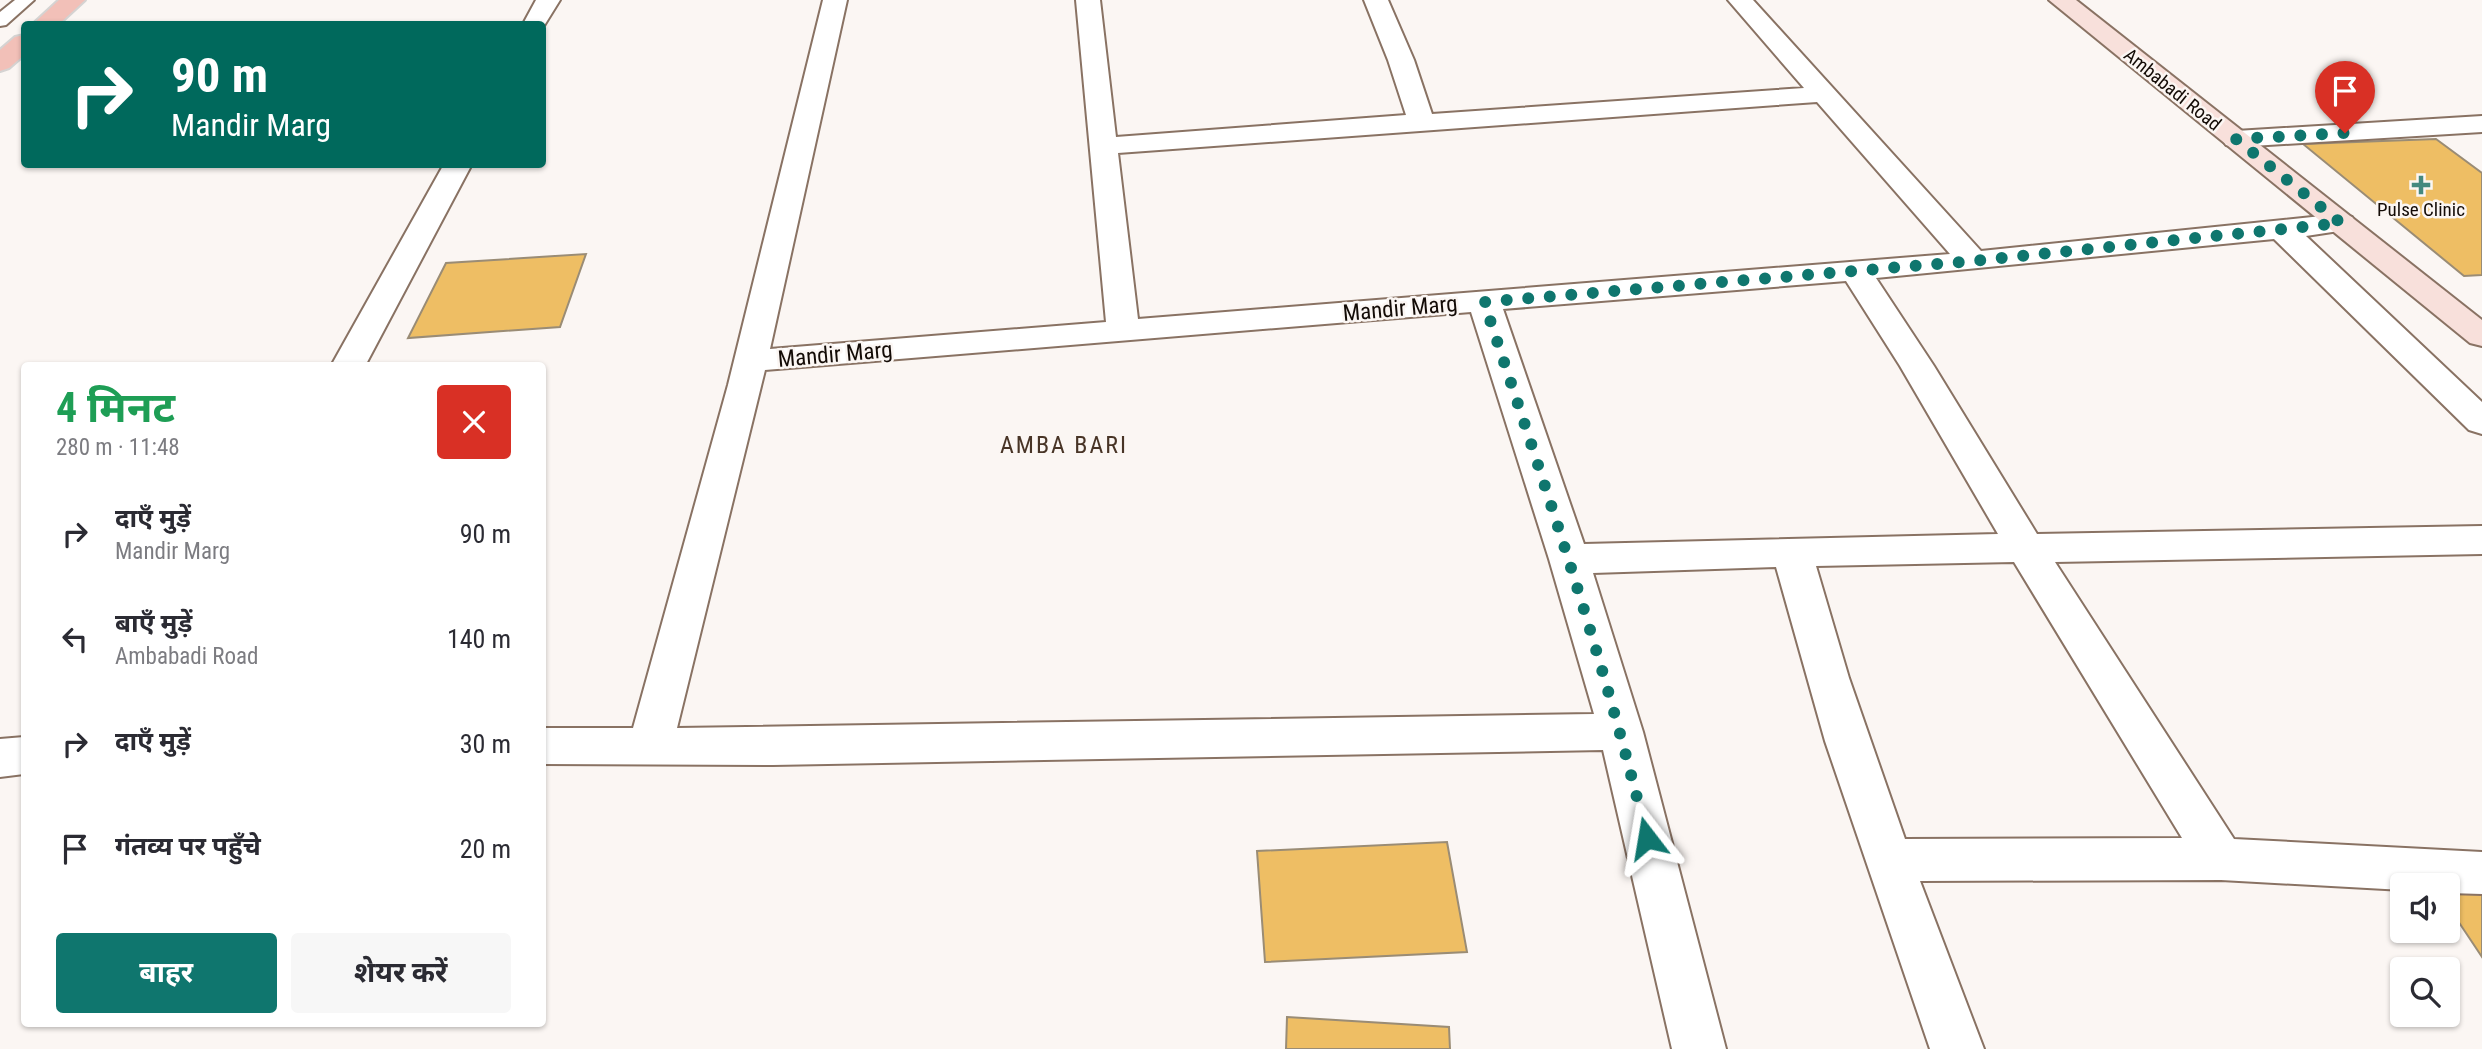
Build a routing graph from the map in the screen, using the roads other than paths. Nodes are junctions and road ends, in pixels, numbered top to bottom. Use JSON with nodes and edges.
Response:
{"nodes":[{"id":1,"x":25,"y":0,"type":"edge"},
{"id":2,"x":73,"y":0,"type":"edge"},
{"id":3,"x":548,"y":0,"type":"edge"},
{"id":4,"x":835,"y":0,"type":"edge"},
{"id":5,"x":1088,"y":0,"type":"edge"},
{"id":6,"x":1376,"y":0,"type":"edge"},
{"id":7,"x":1740,"y":0,"type":"edge"},
{"id":8,"x":2061,"y":0,"type":"edge"},
{"id":9,"x":0,"y":21,"type":"edge"},
{"id":10,"x":48,"y":21,"type":"edge"},
{"id":11,"x":537,"y":21,"type":"edge"},
{"id":12,"x":21,"y":45,"type":"edge"},
{"id":13,"x":0,"y":63,"type":"edge"},
{"id":14,"x":1824,"y":94,"type":"junction"},
{"id":15,"x":1422,"y":124,"type":"junction"},
{"id":16,"x":2482,"y":124,"type":"edge"},
{"id":17,"x":2236,"y":139,"type":"junction"},
{"id":18,"x":1103,"y":146,"type":"junction"},
{"id":19,"x":456,"y":168,"type":"edge"},
{"id":20,"x":2341,"y":223,"type":"junction"},
{"id":21,"x":2281,"y":229,"type":"junction"},
{"id":22,"x":1973,"y":261,"type":"junction"},
{"id":23,"x":1855,"y":271,"type":"junction"},
{"id":24,"x":1484,"y":302,"type":"junction"},
{"id":25,"x":1123,"y":331,"type":"junction"},
{"id":26,"x":2482,"y":335,"type":"edge"},
{"id":27,"x":751,"y":361,"type":"junction"},
{"id":28,"x":350,"y":362,"type":"edge"},
{"id":29,"x":2482,"y":422,"type":"edge"},
{"id":30,"x":2482,"y":540,"type":"edge"},
{"id":31,"x":2025,"y":547,"type":"junction"},
{"id":32,"x":1792,"y":552,"type":"junction"},
{"id":33,"x":1569,"y":559,"type":"junction"},
{"id":34,"x":1621,"y":732,"type":"junction"},
{"id":35,"x":546,"y":746,"type":"edge"},
{"id":36,"x":650,"y":747,"type":"junction"},
{"id":37,"x":21,"y":756,"type":"edge"},
{"id":38,"x":0,"y":758,"type":"edge"},
{"id":39,"x":2221,"y":859,"type":"junction"},
{"id":40,"x":1888,"y":860,"type":"junction"},
{"id":41,"x":2482,"y":873,"type":"edge"},
{"id":42,"x":1699,"y":1049,"type":"edge"},
{"id":43,"x":1957,"y":1049,"type":"edge"}],
"edges":[{"from":1,"to":9,"type":"lane"},
{"from":2,"to":10,"type":"main road"},
{"from":3,"to":11,"type":"street"},
{"from":4,"to":27,"type":"street"},
{"from":5,"to":18,"type":"street"},
{"from":6,"to":15,"type":"street"},
{"from":7,"to":14,"type":"street"},
{"from":8,"to":17,"type":"street","name":"Ambabadi Road"},
{"from":12,"to":13,"type":"main road"},
{"from":14,"to":15,"type":"street"},
{"from":14,"to":22,"type":"street"},
{"from":15,"to":18,"type":"street"},
{"from":16,"to":17,"type":"street"},
{"from":17,"to":20,"type":"street","name":"Ambabadi Road"},
{"from":18,"to":25,"type":"street"},
{"from":19,"to":28,"type":"street"},
{"from":20,"to":21,"type":"street","name":"Mandir Marg"},
{"from":20,"to":26,"type":"street","name":"Ambabadi Road"},
{"from":21,"to":22,"type":"street","name":"Mandir Marg"},
{"from":21,"to":29,"type":"street"},
{"from":22,"to":23,"type":"street","name":"Mandir Marg"},
{"from":23,"to":24,"type":"street","name":"Mandir Marg"},
{"from":23,"to":31,"type":"street"},
{"from":24,"to":25,"type":"street","name":"Mandir Marg"},
{"from":24,"to":33,"type":"street"},
{"from":25,"to":27,"type":"street","name":"Mandir Marg"},
{"from":27,"to":36,"type":"street"},
{"from":30,"to":31,"type":"street"},
{"from":31,"to":32,"type":"street"},
{"from":31,"to":39,"type":"street"},
{"from":32,"to":33,"type":"street"},
{"from":32,"to":40,"type":"street"},
{"from":33,"to":34,"type":"street"},
{"from":34,"to":36,"type":"street"},
{"from":34,"to":42,"type":"street"},
{"from":35,"to":36,"type":"street"},
{"from":37,"to":38,"type":"street"},
{"from":39,"to":40,"type":"street"},
{"from":39,"to":41,"type":"street"},
{"from":40,"to":43,"type":"street"}]}
